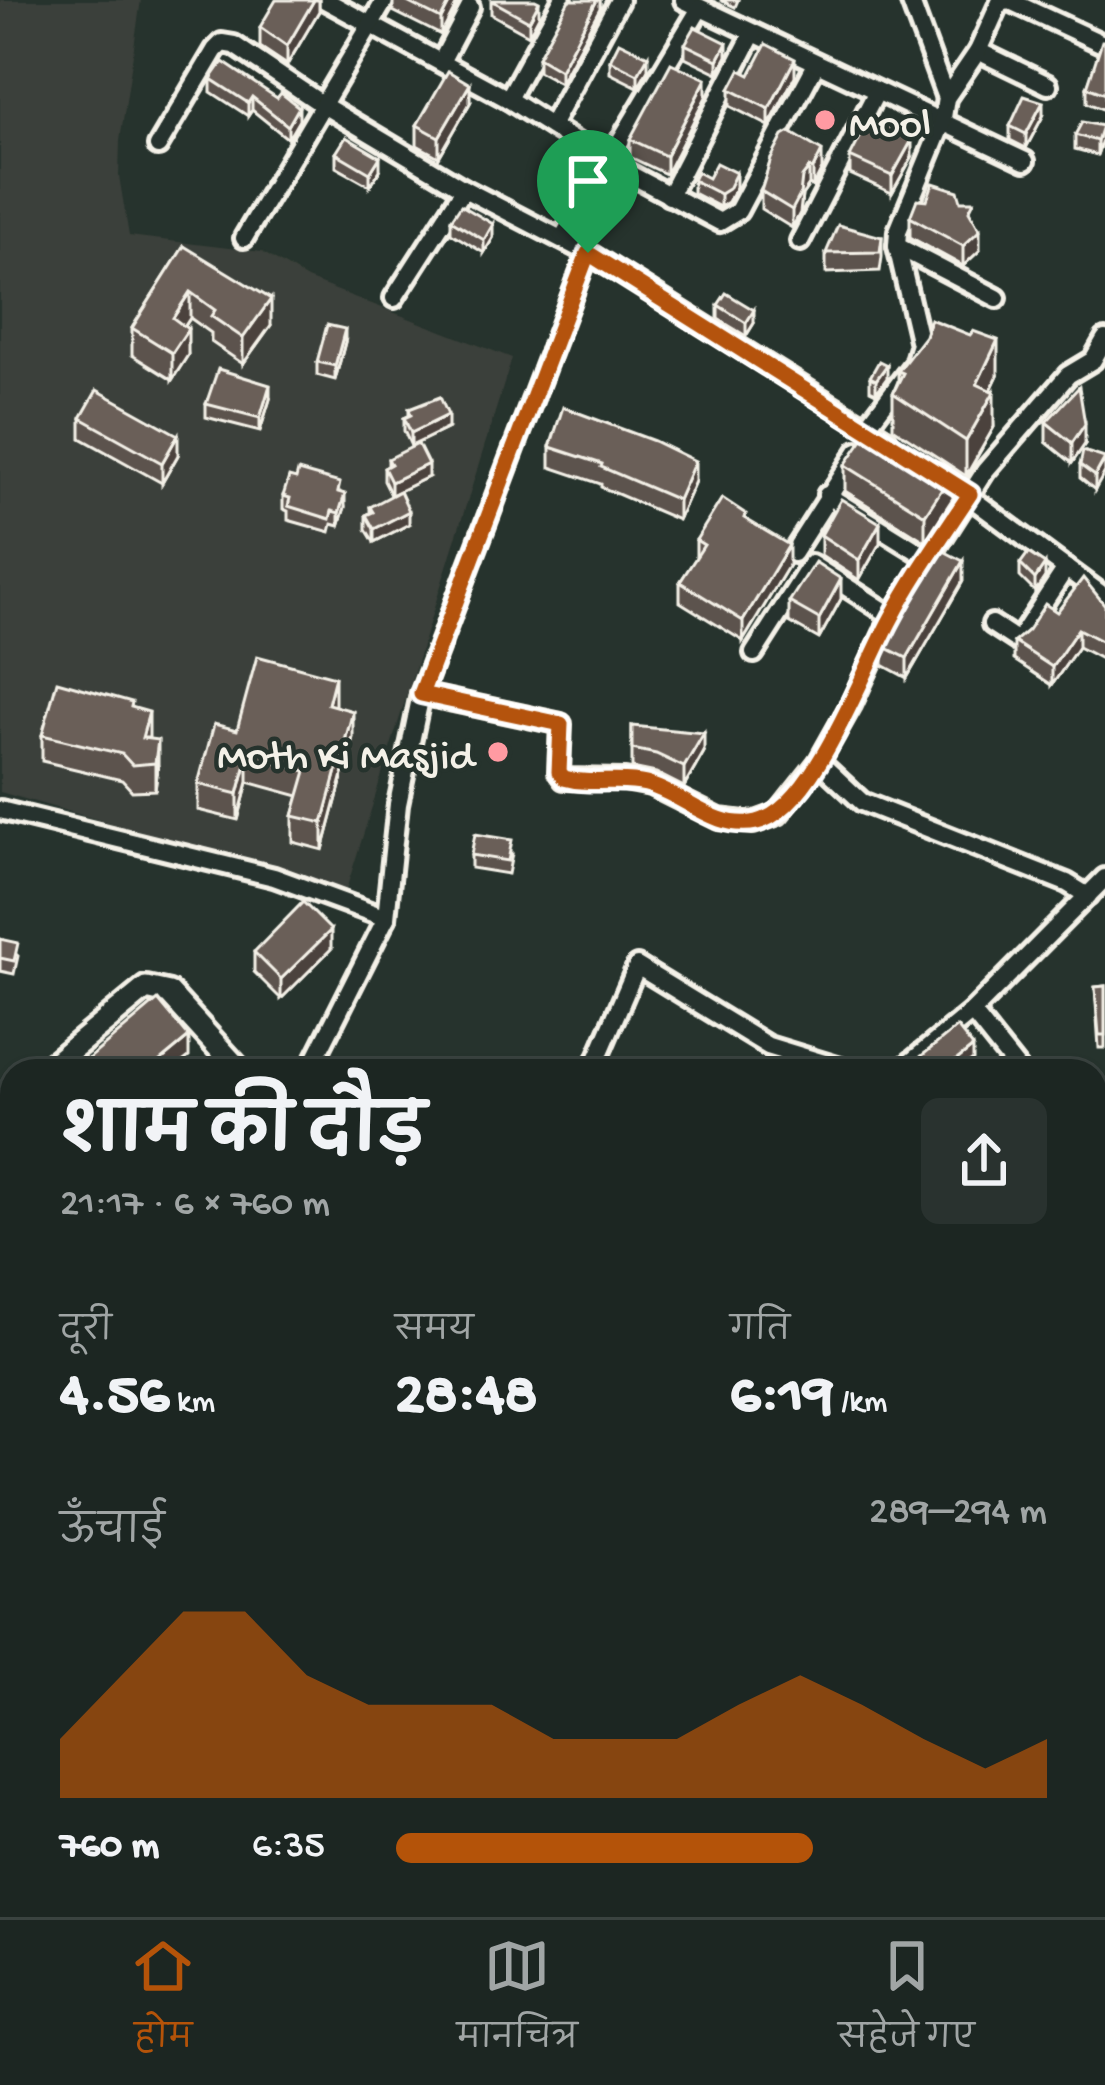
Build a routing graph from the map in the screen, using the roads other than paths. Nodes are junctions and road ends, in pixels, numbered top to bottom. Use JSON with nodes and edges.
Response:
{"nodes":[{"id":1,"x":326,"y":0,"type":"edge"},
{"id":2,"x":385,"y":0,"type":"edge"},
{"id":3,"x":562,"y":0,"type":"edge"},
{"id":4,"x":619,"y":0,"type":"edge"},
{"id":5,"x":910,"y":0,"type":"edge"},
{"id":6,"x":1005,"y":0,"type":"edge"},
{"id":7,"x":692,"y":4,"type":"edge"},
{"id":8,"x":470,"y":7,"type":"dead end"},
{"id":9,"x":371,"y":24,"type":"junction"},
{"id":10,"x":753,"y":33,"type":"junction"},
{"id":11,"x":1105,"y":45,"type":"edge"},
{"id":12,"x":978,"y":51,"type":"junction"},
{"id":13,"x":441,"y":62,"type":"junction"},
{"id":14,"x":816,"y":64,"type":"junction"},
{"id":15,"x":1048,"y":85,"type":"dead end"},
{"id":16,"x":876,"y":92,"type":"junction"},
{"id":17,"x":946,"y":98,"type":"junction"},
{"id":18,"x":508,"y":99,"type":"junction"},
{"id":19,"x":323,"y":105,"type":"junction"},
{"id":20,"x":942,"y":124,"type":"junction"},
{"id":21,"x":551,"y":126,"type":"junction"},
{"id":22,"x":158,"y":146,"type":"dead end"},
{"id":23,"x":1025,"y":161,"type":"dead end"},
{"id":24,"x":607,"y":162,"type":"junction"},
{"id":25,"x":464,"y":189,"type":"junction"},
{"id":26,"x":668,"y":196,"type":"junction"},
{"id":27,"x":564,"y":234,"type":"junction"},
{"id":28,"x":244,"y":238,"type":"dead end"},
{"id":29,"x":800,"y":241,"type":"dead end"},
{"id":30,"x":897,"y":246,"type":"junction"},
{"id":31,"x":588,"y":253,"type":"junction"},
{"id":32,"x":394,"y":298,"type":"dead end"},
{"id":33,"x":997,"y":298,"type":"dead end"},
{"id":34,"x":1105,"y":339,"type":"edge"},
{"id":35,"x":869,"y":428,"type":"junction"},
{"id":36,"x":911,"y":456,"type":"edge"},
{"id":37,"x":931,"y":469,"type":"edge"},
{"id":38,"x":970,"y":494,"type":"junction"},
{"id":39,"x":826,"y":495,"type":"junction"},
{"id":40,"x":793,"y":553,"type":"edge"},
{"id":41,"x":927,"y":557,"type":"junction"},
{"id":42,"x":1066,"y":568,"type":"junction"},
{"id":43,"x":1105,"y":598,"type":"edge"},
{"id":44,"x":892,"y":616,"type":"junction"},
{"id":45,"x":992,"y":623,"type":"dead end"},
{"id":46,"x":754,"y":653,"type":"dead end"},
{"id":47,"x":421,"y":694,"type":"junction"},
{"id":48,"x":819,"y":762,"type":"junction"},
{"id":49,"x":0,"y":810,"type":"edge"},
{"id":50,"x":1105,"y":878,"type":"edge"},
{"id":51,"x":1088,"y":896,"type":"junction"},
{"id":52,"x":386,"y":918,"type":"junction"},
{"id":53,"x":972,"y":1012,"type":"junction"},
{"id":54,"x":60,"y":1059,"type":"edge"},
{"id":55,"x":229,"y":1059,"type":"edge"},
{"id":56,"x":315,"y":1059,"type":"edge"},
{"id":57,"x":597,"y":1059,"type":"edge"},
{"id":58,"x":811,"y":1059,"type":"edge"},
{"id":59,"x":915,"y":1059,"type":"edge"},
{"id":60,"x":1009,"y":1059,"type":"edge"}],
"edges":[{"from":1,"to":9,"type":"street"},
{"from":2,"to":9,"type":"street"},
{"from":3,"to":18,"type":"street"},
{"from":4,"to":21,"type":"street"},
{"from":5,"to":17,"type":"street"},
{"from":6,"to":11,"type":"street"},
{"from":6,"to":12,"type":"street"},
{"from":7,"to":10,"type":"street"},
{"from":7,"to":24,"type":"street"},
{"from":8,"to":13,"type":"street"},
{"from":9,"to":13,"type":"street"},
{"from":9,"to":19,"type":"street"},
{"from":10,"to":14,"type":"street"},
{"from":10,"to":26,"type":"street"},
{"from":12,"to":15,"type":"street"},
{"from":12,"to":17,"type":"street"},
{"from":13,"to":18,"type":"street"},
{"from":14,"to":16,"type":"street"},
{"from":14,"to":26,"type":"street"},
{"from":16,"to":20,"type":"street"},
{"from":16,"to":29,"type":"street"},
{"from":17,"to":20,"type":"street"},
{"from":18,"to":21,"type":"street"},
{"from":19,"to":22,"type":"street"},
{"from":19,"to":25,"type":"street"},
{"from":19,"to":28,"type":"street"},
{"from":20,"to":23,"type":"street"},
{"from":20,"to":30,"type":"street"},
{"from":21,"to":24,"type":"street"},
{"from":24,"to":26,"type":"street"},
{"from":24,"to":27,"type":"street"},
{"from":25,"to":27,"type":"street"},
{"from":25,"to":32,"type":"street"},
{"from":27,"to":31,"type":"street"},
{"from":30,"to":33,"type":"street"},
{"from":30,"to":35,"type":"street"},
{"from":31,"to":35,"type":"street"},
{"from":31,"to":47,"type":"street"},
{"from":34,"to":38,"type":"street"},
{"from":35,"to":36,"type":"street"},
{"from":35,"to":39,"type":"street"},
{"from":37,"to":38,"type":"street"},
{"from":38,"to":41,"type":"street"},
{"from":38,"to":42,"type":"street"},
{"from":39,"to":40,"type":"street"},
{"from":39,"to":41,"type":"street"},
{"from":41,"to":44,"type":"street"},
{"from":42,"to":43,"type":"street"},
{"from":42,"to":45,"type":"street"},
{"from":44,"to":46,"type":"street"},
{"from":44,"to":48,"type":"street"},
{"from":47,"to":48,"type":"street"},
{"from":47,"to":52,"type":"street"},
{"from":48,"to":51,"type":"street"},
{"from":49,"to":52,"type":"street"},
{"from":50,"to":51,"type":"street"},
{"from":51,"to":53,"type":"street"},
{"from":52,"to":56,"type":"street"},
{"from":53,"to":59,"type":"street"},
{"from":53,"to":60,"type":"street"},
{"from":54,"to":55,"type":"street"},
{"from":57,"to":58,"type":"street"}]}
